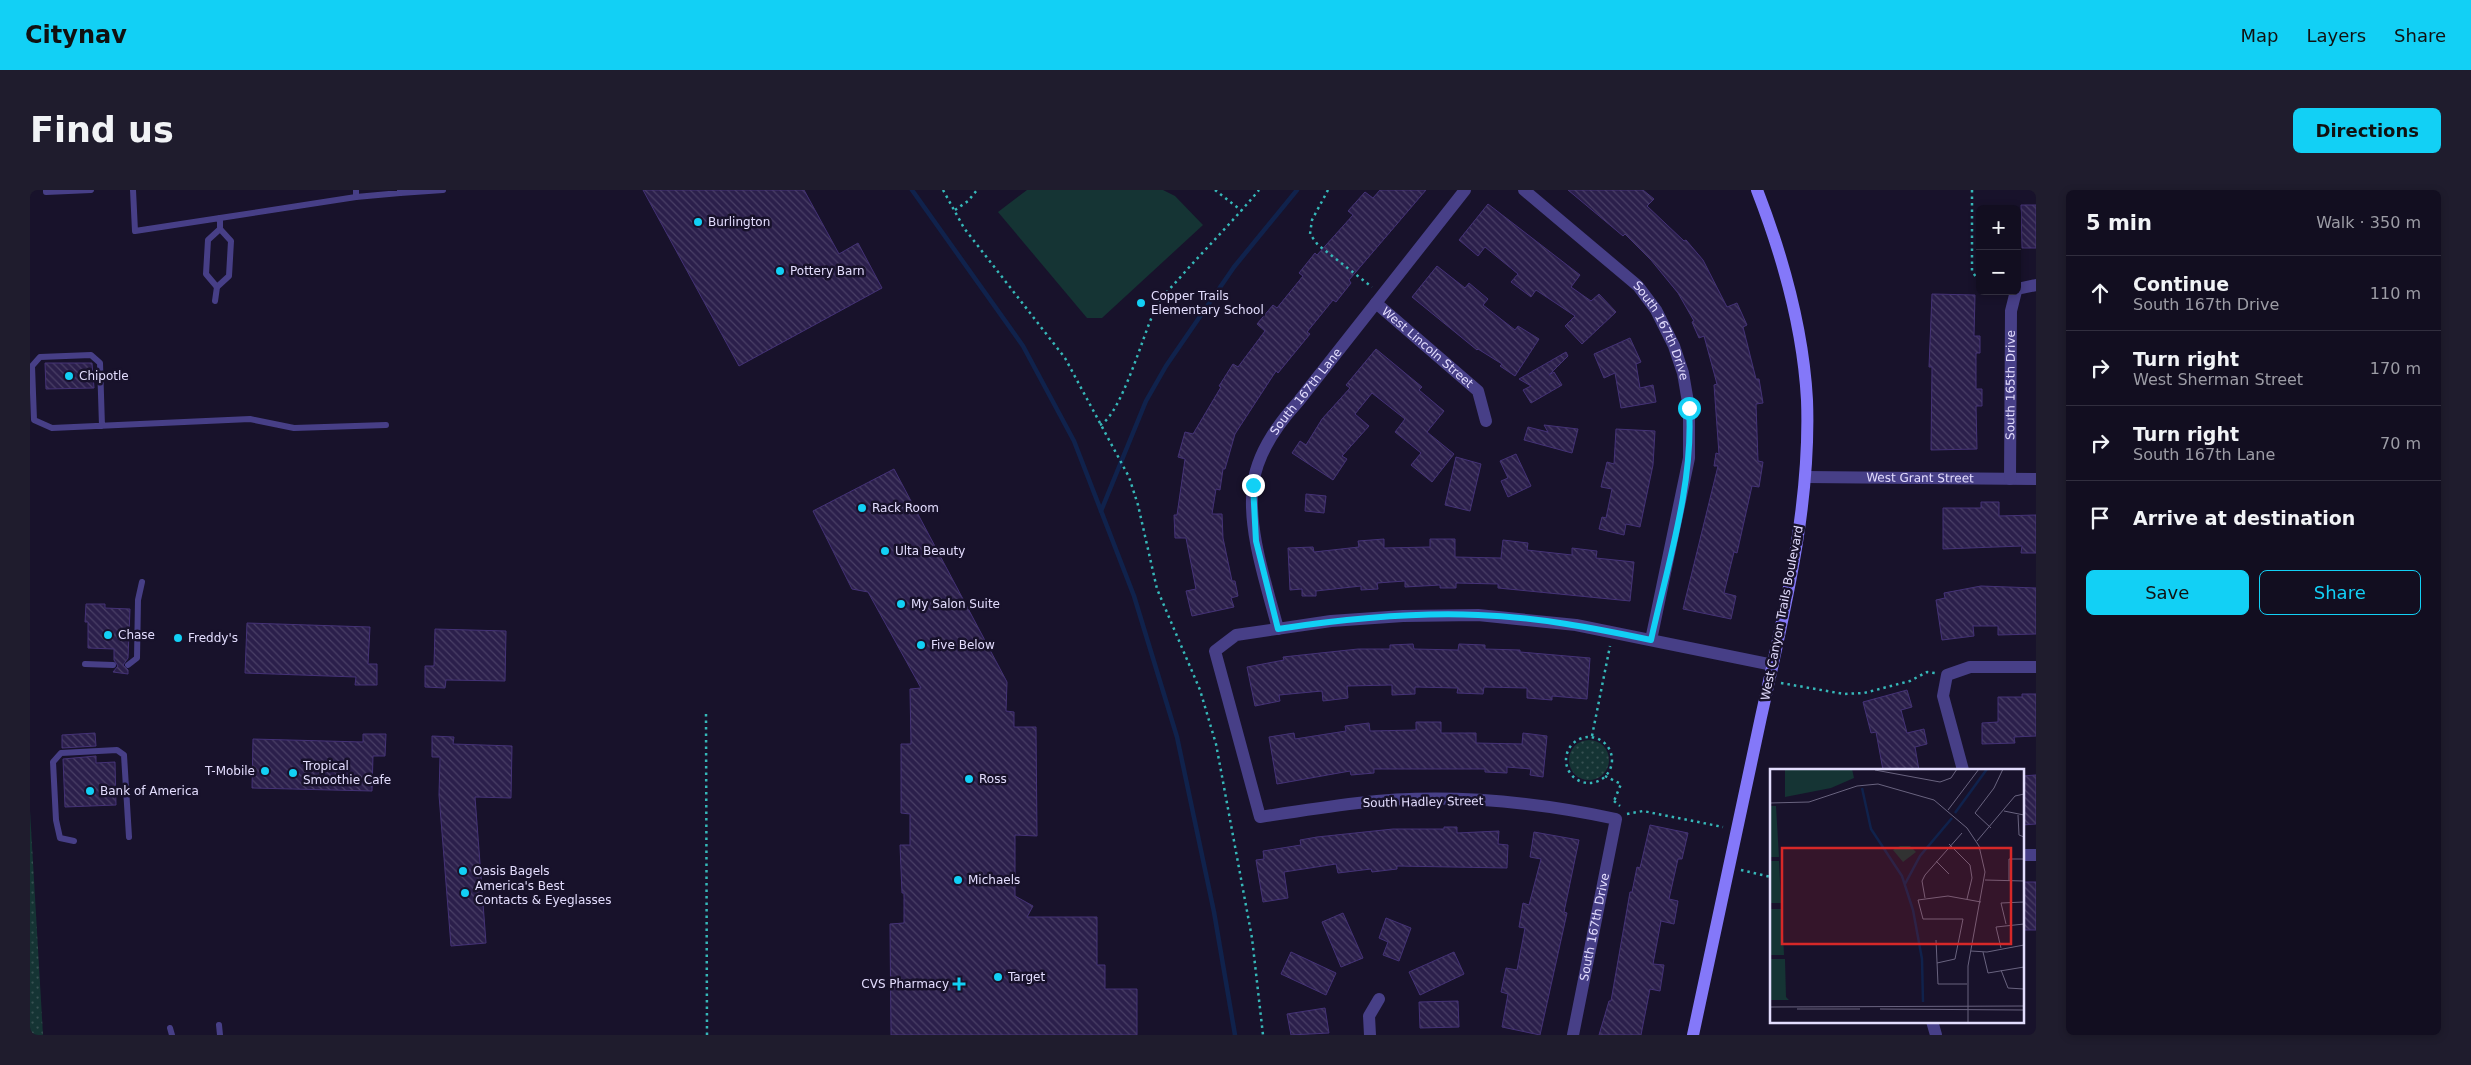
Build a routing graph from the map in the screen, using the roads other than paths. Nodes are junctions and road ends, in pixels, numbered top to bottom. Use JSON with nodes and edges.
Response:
{"nodes":[{"id":1,"x":46,"y":190,"type":"edge"},
{"id":2,"x":89,"y":190,"type":"edge"},
{"id":3,"x":133,"y":190,"type":"edge"},
{"id":4,"x":443,"y":190,"type":"edge"},
{"id":5,"x":1465,"y":190,"type":"edge"},
{"id":6,"x":1524,"y":190,"type":"edge"},
{"id":7,"x":1757,"y":190,"type":"edge"},
{"id":8,"x":400,"y":191,"type":"edge"},
{"id":9,"x":356,"y":193,"type":"edge"},
{"id":10,"x":220,"y":218,"type":"junction"},
{"id":11,"x":220,"y":229,"type":"junction"},
{"id":12,"x":2036,"y":285,"type":"edge"},
{"id":13,"x":217,"y":287,"type":"junction"},
{"id":14,"x":2021,"y":289,"type":"edge"},
{"id":15,"x":2016,"y":295,"type":"edge"},
{"id":16,"x":1379,"y":299,"type":"junction"},
{"id":17,"x":216,"y":301,"type":"dead end"},
{"id":18,"x":1486,"y":422,"type":"dead end"},
{"id":19,"x":386,"y":425,"type":"dead end"},
{"id":20,"x":102,"y":426,"type":"junction"},
{"id":21,"x":1805,"y":477,"type":"junction"},
{"id":22,"x":2010,"y":479,"type":"junction"},
{"id":23,"x":2036,"y":479,"type":"edge"},
{"id":24,"x":142,"y":582,"type":"dead end"},
{"id":25,"x":1278,"y":629,"type":"junction"},
{"id":26,"x":1651,"y":640,"type":"junction"},
{"id":27,"x":85,"y":664,"type":"dead end"},
{"id":28,"x":113,"y":665,"type":"dead end"},
{"id":29,"x":128,"y":665,"type":"dead end"},
{"id":30,"x":1773,"y":665,"type":"junction"},
{"id":31,"x":2036,"y":667,"type":"edge"},
{"id":32,"x":1963,"y":769,"type":"edge"},
{"id":33,"x":1616,"y":819,"type":"joint"},
{"id":34,"x":129,"y":837,"type":"dead end"},
{"id":35,"x":74,"y":841,"type":"dead end"},
{"id":36,"x":1379,"y":999,"type":"dead end"},
{"id":37,"x":1932,"y":1022,"type":"edge"},
{"id":38,"x":219,"y":1025,"type":"dead end"},
{"id":39,"x":220,"y":1035,"type":"edge"},
{"id":40,"x":1370,"y":1035,"type":"edge"},
{"id":41,"x":1573,"y":1035,"type":"edge"},
{"id":42,"x":1693,"y":1035,"type":"edge"},
{"id":43,"x":1936,"y":1035,"type":"edge"}],
"edges":[{"from":1,"to":2,"type":"lane"},
{"from":3,"to":10,"type":"lane"},
{"from":4,"to":8,"type":"lane"},
{"from":5,"to":16,"type":"street","name":"South 167th Lane"},
{"from":6,"to":26,"type":"street","name":"South 167th Drive"},
{"from":7,"to":21,"type":"street","name":"West Canyon Trails Boulevard"},
{"from":8,"to":9,"type":"lane"},
{"from":9,"to":10,"type":"lane"},
{"from":10,"to":11,"type":"lane"},
{"from":11,"to":13,"type":"lane"},
{"from":11,"to":13,"type":"lane"},
{"from":12,"to":14,"type":"street"},
{"from":13,"to":17,"type":"lane"},
{"from":15,"to":22,"type":"street","name":"South 165th Drive"},
{"from":16,"to":18,"type":"street","name":"West Lincoln Street"},
{"from":16,"to":25,"type":"street","name":"South 167th Lane"},
{"from":19,"to":20,"type":"lane"},
{"from":20,"to":20,"type":"lane"},
{"from":21,"to":22,"type":"street","name":"West Grant Street"},
{"from":21,"to":30,"type":"street","name":"West Canyon Trails Boulevard"},
{"from":22,"to":23,"type":"street","name":"West Grant Street"},
{"from":24,"to":29,"type":"lane"},
{"from":25,"to":26,"type":"street"},
{"from":25,"to":33,"type":"street","name":"South Hadley Street"},
{"from":26,"to":30,"type":"street"},
{"from":27,"to":28,"type":"lane"},
{"from":30,"to":42,"type":"street","name":"West Canyon Trails Boulevard"},
{"from":31,"to":32,"type":"street"},
{"from":33,"to":41,"type":"street","name":"South 167th Drive"},
{"from":34,"to":35,"type":"lane"},
{"from":36,"to":40,"type":"street"},
{"from":37,"to":43,"type":"street"},
{"from":38,"to":39,"type":"lane"}]}
